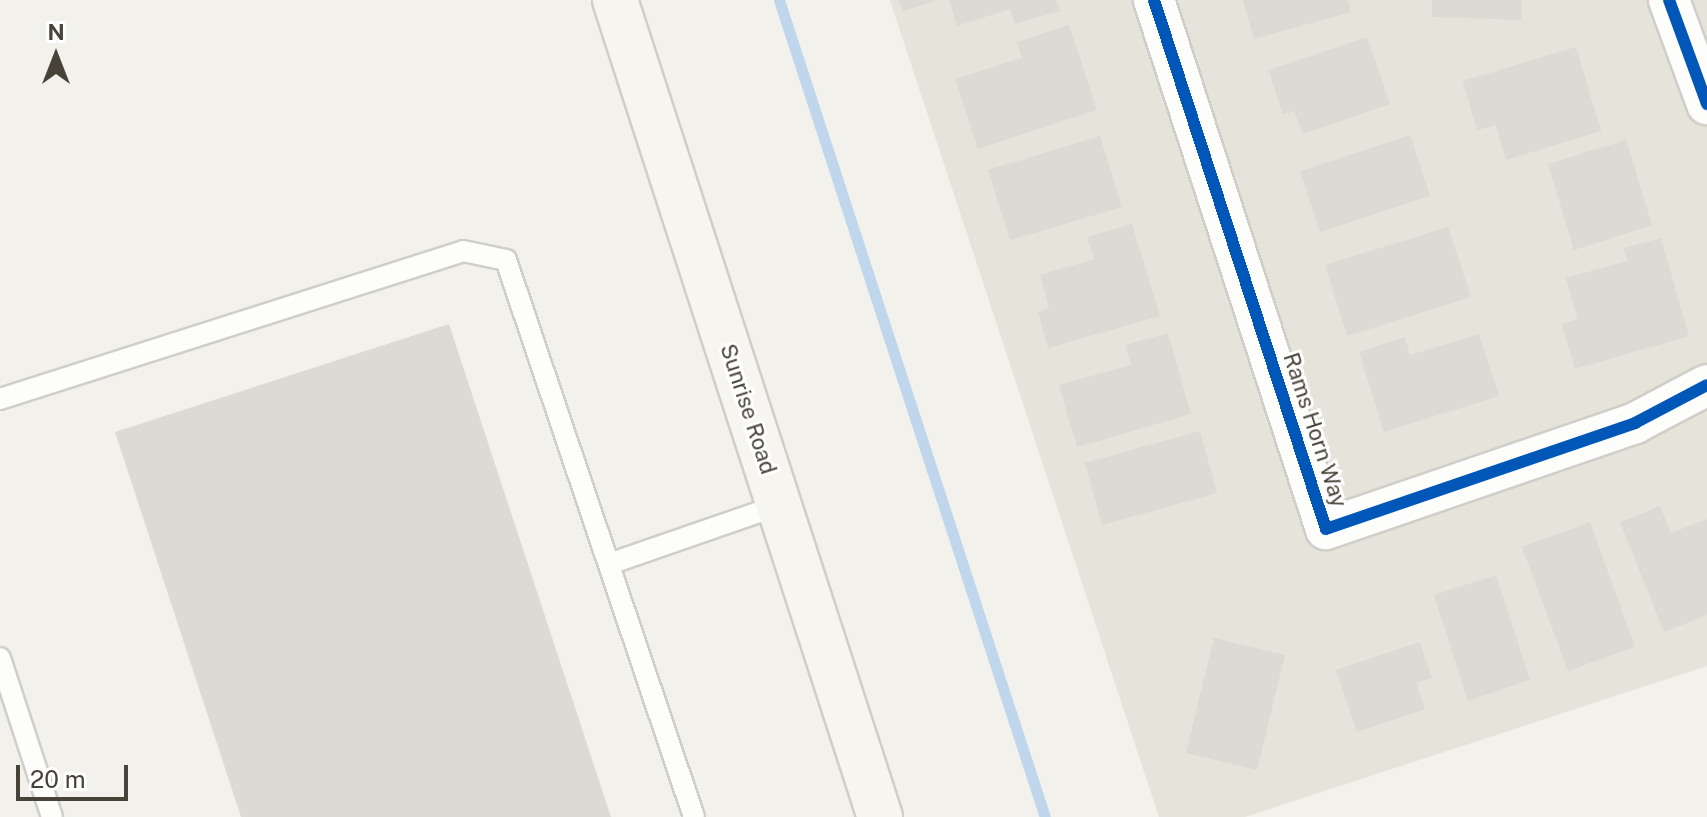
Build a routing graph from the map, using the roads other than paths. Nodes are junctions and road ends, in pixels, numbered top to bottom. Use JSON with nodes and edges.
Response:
{"nodes":[{"id":1,"x":615,"y":0,"type":"edge"},
{"id":2,"x":1154,"y":0,"type":"edge"},
{"id":3,"x":1669,"y":0,"type":"edge"},
{"id":4,"x":1707,"y":104,"type":"edge"},
{"id":5,"x":1707,"y":385,"type":"edge"},
{"id":6,"x":0,"y":399,"type":"edge"},
{"id":7,"x":779,"y":505,"type":"junction"},
{"id":8,"x":609,"y":564,"type":"junction"},
{"id":9,"x":0,"y":658,"type":"edge"},
{"id":10,"x":52,"y":817,"type":"edge"},
{"id":11,"x":694,"y":817,"type":"edge"},
{"id":12,"x":880,"y":817,"type":"edge"}],
"edges":[{"from":1,"to":7,"type":"main road","name":"Sunrise Road"},
{"from":2,"to":5,"type":"street","name":"Rams Horn Way"},
{"from":3,"to":4,"type":"street"},
{"from":6,"to":8,"type":"lane"},
{"from":7,"to":8,"type":"lane"},
{"from":7,"to":12,"type":"main road","name":"Sunrise Road"},
{"from":8,"to":11,"type":"lane"},
{"from":9,"to":10,"type":"lane"}]}
